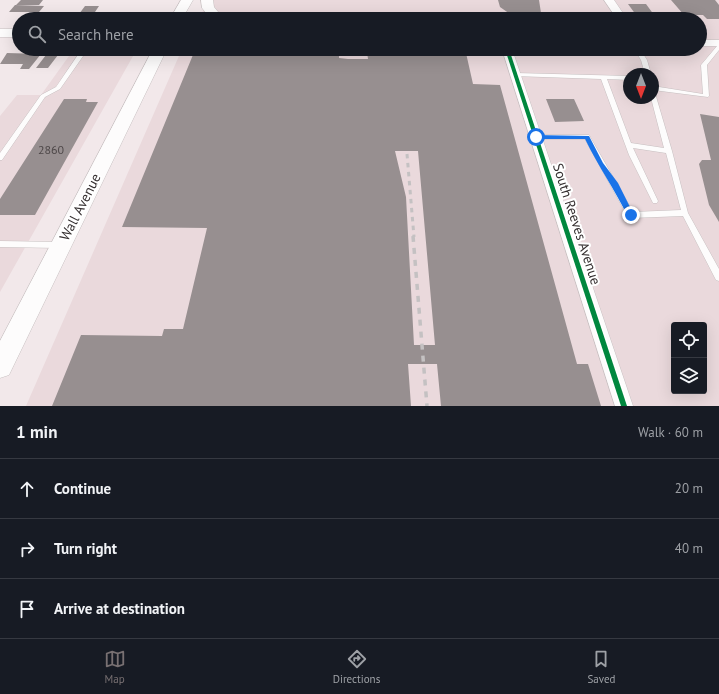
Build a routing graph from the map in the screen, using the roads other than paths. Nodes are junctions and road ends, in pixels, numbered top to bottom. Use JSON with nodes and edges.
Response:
{"nodes":[{"id":1,"x":187,"y":0,"type":"edge"},
{"id":2,"x":207,"y":0,"type":"edge"},
{"id":3,"x":609,"y":0,"type":"edge"},
{"id":4,"x":180,"y":12,"type":"edge"},
{"id":5,"x":212,"y":12,"type":"edge"},
{"id":6,"x":617,"y":12,"type":"edge"},
{"id":7,"x":0,"y":33,"type":"edge"},
{"id":8,"x":12,"y":33,"type":"edge"},
{"id":9,"x":707,"y":43,"type":"edge"},
{"id":10,"x":719,"y":43,"type":"edge"},
{"id":11,"x":719,"y":47,"type":"edge"},
{"id":12,"x":80,"y":56,"type":"edge"},
{"id":13,"x":156,"y":56,"type":"edge"},
{"id":14,"x":509,"y":56,"type":"edge"},
{"id":15,"x":641,"y":56,"type":"edge"},
{"id":16,"x":646,"y":68,"type":"edge"},
{"id":17,"x":516,"y":75,"type":"junction"},
{"id":18,"x":603,"y":77,"type":"junction"},
{"id":19,"x":623,"y":78,"type":"edge"},
{"id":20,"x":659,"y":89,"type":"edge"},
{"id":21,"x":656,"y":104,"type":"edge"},
{"id":22,"x":536,"y":137,"type":"junction"},
{"id":23,"x":628,"y":145,"type":"junction"},
{"id":24,"x":668,"y":151,"type":"junction"},
{"id":25,"x":0,"y":158,"type":"edge"},
{"id":26,"x":654,"y":201,"type":"dead end"},
{"id":27,"x":685,"y":213,"type":"junction"},
{"id":28,"x":0,"y":244,"type":"edge"},
{"id":29,"x":61,"y":245,"type":"junction"},
{"id":30,"x":719,"y":277,"type":"edge"},
{"id":31,"x":0,"y":366,"type":"edge"},
{"id":32,"x":624,"y":406,"type":"edge"}],
"edges":[{"from":1,"to":4,"type":"main road"},
{"from":2,"to":5,"type":"main road"},
{"from":3,"to":6,"type":"street"},
{"from":7,"to":8,"type":"street"},
{"from":9,"to":10,"type":"street"},
{"from":11,"to":20,"type":"lane"},
{"from":12,"to":25,"type":"lane"},
{"from":13,"to":29,"type":"main road","name":"Wall Avenue"},
{"from":14,"to":17,"type":"street","name":"South Reeves Avenue"},
{"from":15,"to":16,"type":"lane"},
{"from":17,"to":18,"type":"lane"},
{"from":17,"to":22,"type":"street","name":"South Reeves Avenue"},
{"from":18,"to":19,"type":"lane"},
{"from":18,"to":23,"type":"lane"},
{"from":21,"to":24,"type":"lane"},
{"from":22,"to":27,"type":"lane"},
{"from":22,"to":32,"type":"street","name":"South Reeves Avenue"},
{"from":23,"to":24,"type":"lane"},
{"from":23,"to":26,"type":"lane"},
{"from":24,"to":27,"type":"lane"},
{"from":27,"to":30,"type":"lane"},
{"from":28,"to":29,"type":"lane"},
{"from":29,"to":31,"type":"main road","name":"Wall Avenue"}]}
